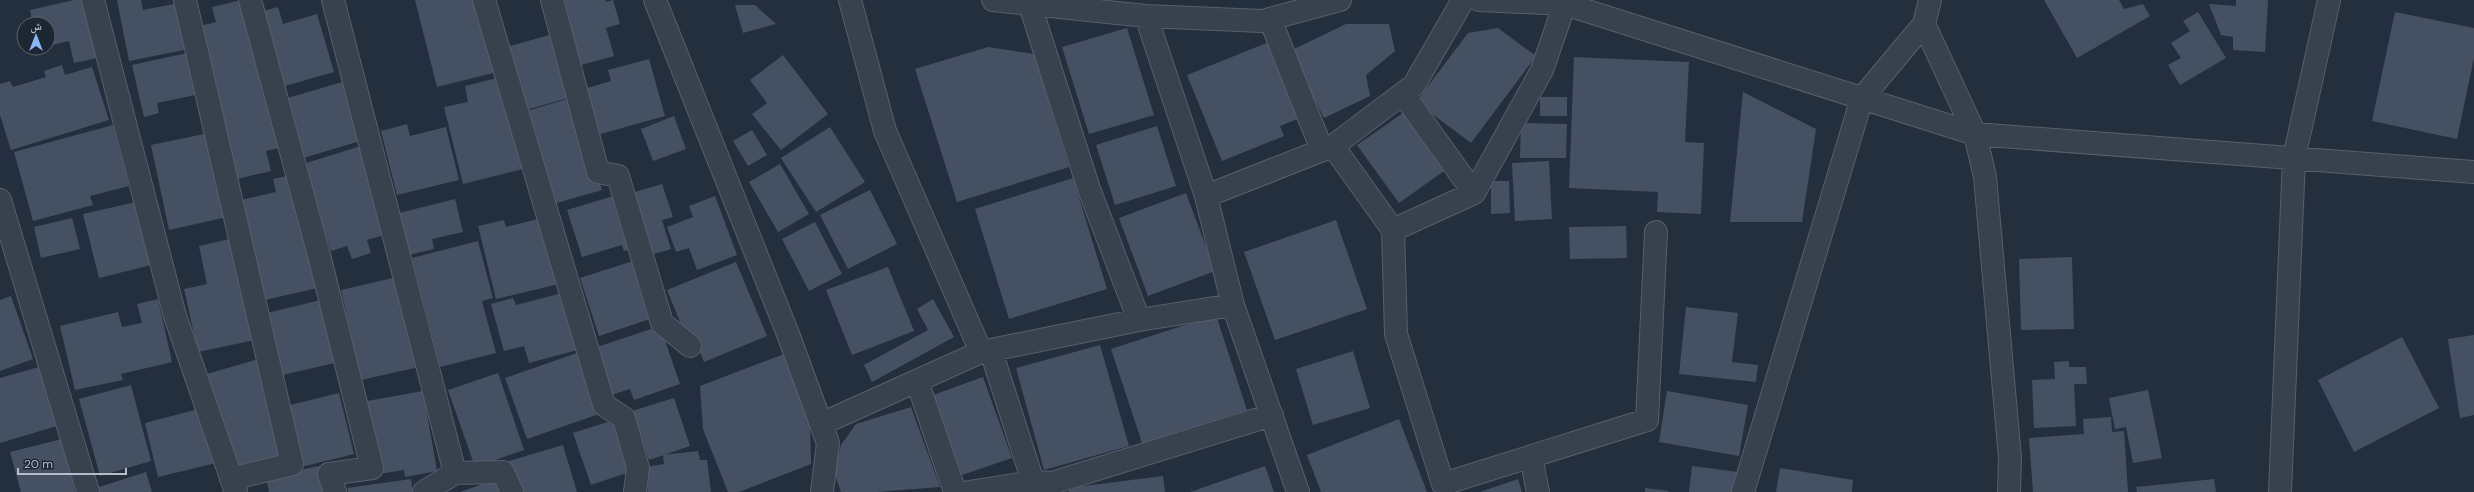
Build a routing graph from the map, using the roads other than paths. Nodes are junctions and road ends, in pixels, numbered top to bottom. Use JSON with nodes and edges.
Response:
{"nodes":[{"id":1,"x":93,"y":0,"type":"edge"},
{"id":2,"x":185,"y":0,"type":"edge"},
{"id":3,"x":250,"y":0,"type":"edge"},
{"id":4,"x":333,"y":0,"type":"edge"},
{"id":5,"x":484,"y":0,"type":"edge"},
{"id":6,"x":552,"y":0,"type":"edge"},
{"id":7,"x":655,"y":0,"type":"edge"},
{"id":8,"x":850,"y":0,"type":"edge"},
{"id":9,"x":993,"y":0,"type":"edge"},
{"id":10,"x":1340,"y":0,"type":"edge"},
{"id":11,"x":1463,"y":0,"type":"edge"},
{"id":12,"x":1479,"y":0,"type":"edge"},
{"id":13,"x":1930,"y":0,"type":"edge"},
{"id":14,"x":2330,"y":0,"type":"edge"},
{"id":15,"x":1565,"y":2,"type":"edge"},
{"id":16,"x":1030,"y":5,"type":"junction"},
{"id":17,"x":1146,"y":16,"type":"junction"},
{"id":18,"x":1270,"y":19,"type":"junction"},
{"id":19,"x":1924,"y":24,"type":"junction"},
{"id":20,"x":1403,"y":94,"type":"junction"},
{"id":21,"x":1862,"y":98,"type":"junction"},
{"id":22,"x":1975,"y":134,"type":"junction"},
{"id":23,"x":1328,"y":148,"type":"junction"},
{"id":24,"x":2294,"y":158,"type":"junction"},
{"id":25,"x":2474,"y":172,"type":"edge"},
{"id":26,"x":1474,"y":193,"type":"junction"},
{"id":27,"x":1206,"y":196,"type":"junction"},
{"id":28,"x":0,"y":200,"type":"edge"},
{"id":29,"x":1393,"y":230,"type":"junction"},
{"id":30,"x":1656,"y":232,"type":"dead end"},
{"id":31,"x":1233,"y":305,"type":"junction"},
{"id":32,"x":1139,"y":320,"type":"junction"},
{"id":33,"x":690,"y":346,"type":"dead end"},
{"id":34,"x":986,"y":351,"type":"junction"},
{"id":35,"x":917,"y":381,"type":"junction"},
{"id":36,"x":1272,"y":416,"type":"junction"},
{"id":37,"x":821,"y":424,"type":"junction"},
{"id":38,"x":1531,"y":457,"type":"junction"},
{"id":39,"x":455,"y":473,"type":"junction"},
{"id":40,"x":234,"y":485,"type":"edge"},
{"id":41,"x":1443,"y":485,"type":"edge"},
{"id":42,"x":1046,"y":486,"type":"edge"},
{"id":43,"x":88,"y":492,"type":"edge"},
{"id":44,"x":335,"y":492,"type":"edge"},
{"id":45,"x":424,"y":492,"type":"edge"},
{"id":46,"x":512,"y":492,"type":"edge"},
{"id":47,"x":635,"y":492,"type":"edge"},
{"id":48,"x":822,"y":492,"type":"edge"},
{"id":49,"x":955,"y":492,"type":"edge"},
{"id":50,"x":969,"y":492,"type":"edge"},
{"id":51,"x":1298,"y":492,"type":"edge"},
{"id":52,"x":1538,"y":492,"type":"edge"},
{"id":53,"x":1743,"y":492,"type":"edge"},
{"id":54,"x":2009,"y":492,"type":"edge"},
{"id":55,"x":2280,"y":492,"type":"edge"}],
"edges":[{"from":1,"to":40,"type":"street"},
{"from":2,"to":40,"type":"street"},
{"from":3,"to":44,"type":"street"},
{"from":4,"to":39,"type":"street"},
{"from":5,"to":47,"type":"street"},
{"from":6,"to":33,"type":"street"},
{"from":7,"to":37,"type":"street"},
{"from":8,"to":34,"type":"street"},
{"from":9,"to":16,"type":"street"},
{"from":10,"to":18,"type":"street"},
{"from":11,"to":20,"type":"street"},
{"from":12,"to":15,"type":"street"},
{"from":13,"to":19,"type":"street"},
{"from":14,"to":24,"type":"street"},
{"from":15,"to":21,"type":"street"},
{"from":15,"to":26,"type":"street"},
{"from":16,"to":17,"type":"street"},
{"from":16,"to":32,"type":"street"},
{"from":17,"to":18,"type":"street"},
{"from":17,"to":27,"type":"street"},
{"from":18,"to":23,"type":"street"},
{"from":19,"to":21,"type":"street"},
{"from":19,"to":22,"type":"street"},
{"from":20,"to":23,"type":"street"},
{"from":20,"to":26,"type":"street"},
{"from":21,"to":22,"type":"street"},
{"from":21,"to":53,"type":"street"},
{"from":22,"to":24,"type":"street"},
{"from":22,"to":54,"type":"street"},
{"from":23,"to":27,"type":"street"},
{"from":23,"to":29,"type":"street"},
{"from":24,"to":25,"type":"street"},
{"from":24,"to":55,"type":"street"},
{"from":26,"to":29,"type":"street"},
{"from":27,"to":31,"type":"street"},
{"from":28,"to":43,"type":"street"},
{"from":29,"to":41,"type":"street"},
{"from":30,"to":38,"type":"street"},
{"from":31,"to":32,"type":"street"},
{"from":31,"to":36,"type":"street"},
{"from":32,"to":34,"type":"street"},
{"from":34,"to":35,"type":"street"},
{"from":34,"to":42,"type":"street"},
{"from":35,"to":37,"type":"street"},
{"from":35,"to":49,"type":"street"},
{"from":36,"to":42,"type":"street"},
{"from":36,"to":51,"type":"street"},
{"from":37,"to":48,"type":"street"},
{"from":38,"to":41,"type":"street"},
{"from":38,"to":52,"type":"street"},
{"from":39,"to":45,"type":"street"},
{"from":39,"to":46,"type":"street"},
{"from":42,"to":50,"type":"street"}]}
